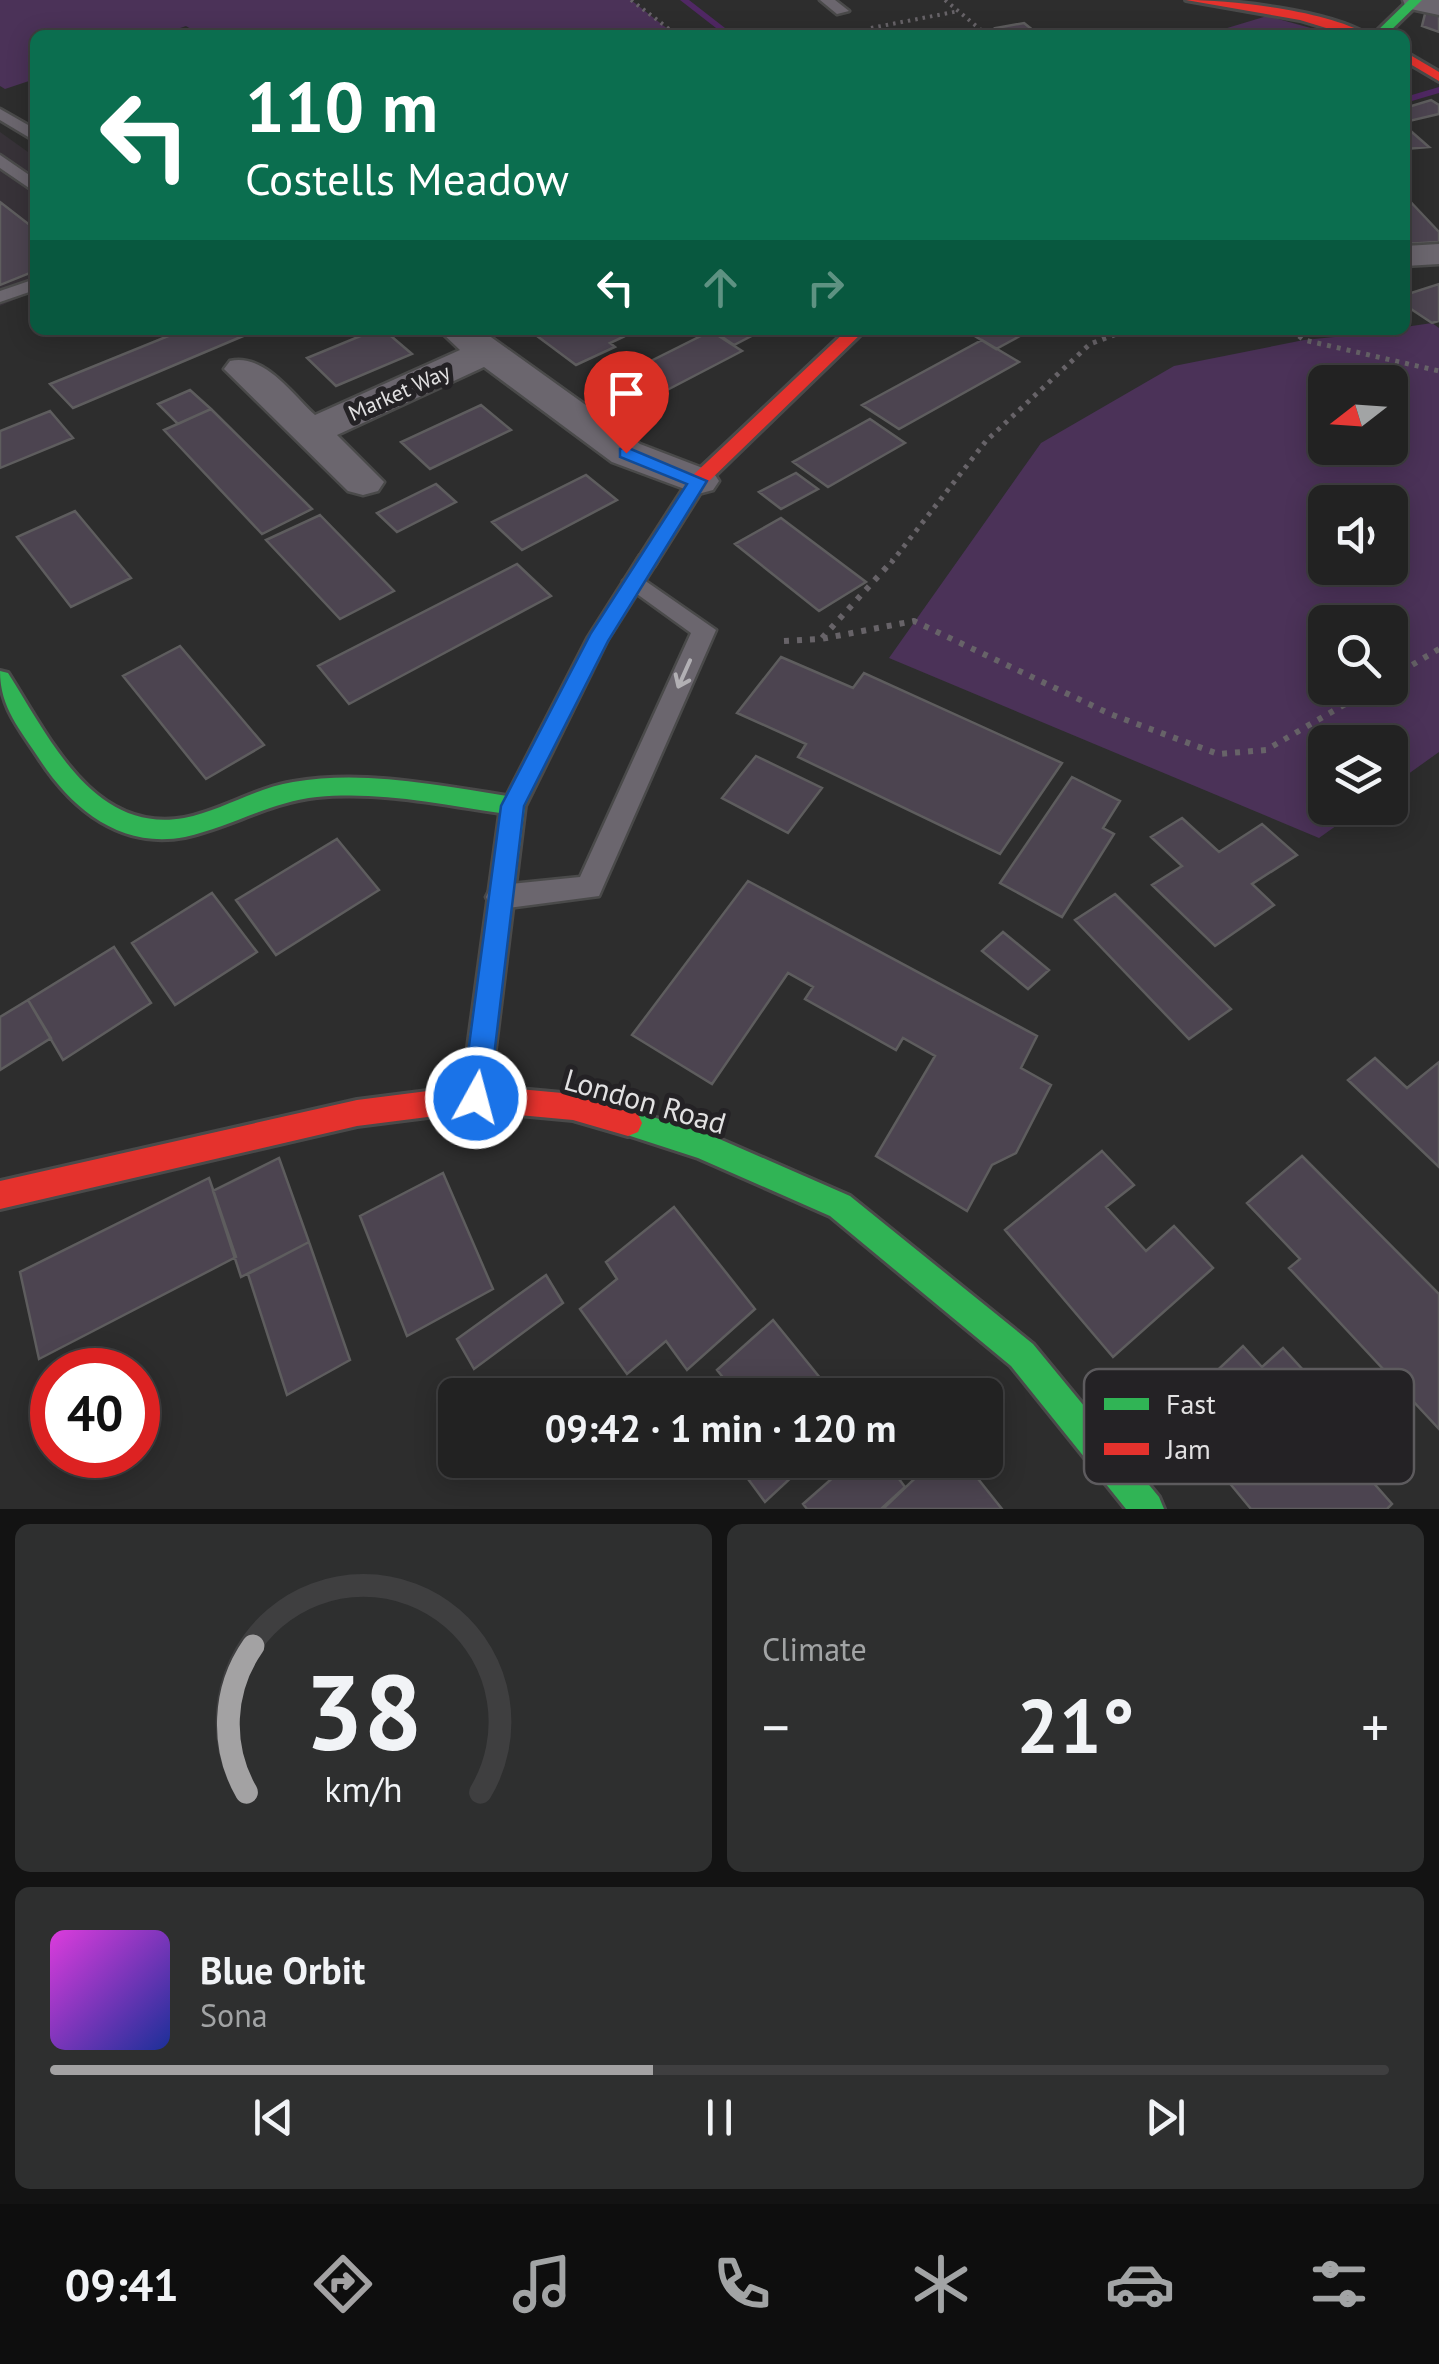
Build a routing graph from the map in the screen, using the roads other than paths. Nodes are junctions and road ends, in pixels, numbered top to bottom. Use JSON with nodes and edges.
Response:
{"nodes":[{"id":1,"x":827,"y":0,"type":"edge"},
{"id":2,"x":1192,"y":0,"type":"edge"},
{"id":3,"x":1424,"y":3,"type":"edge"},
{"id":4,"x":842,"y":11,"type":"dead end"},
{"id":5,"x":1345,"y":30,"type":"edge"},
{"id":6,"x":1386,"y":30,"type":"edge"},
{"id":7,"x":1410,"y":59,"type":"edge"},
{"id":8,"x":1439,"y":76,"type":"edge"},
{"id":9,"x":0,"y":113,"type":"edge"},
{"id":10,"x":30,"y":133,"type":"edge"},
{"id":11,"x":0,"y":160,"type":"edge"},
{"id":12,"x":30,"y":183,"type":"edge"},
{"id":13,"x":1439,"y":254,"type":"edge"},
{"id":14,"x":1410,"y":256,"type":"edge"},
{"id":15,"x":30,"y":286,"type":"edge"},
{"id":16,"x":0,"y":297,"type":"edge"},
{"id":17,"x":852,"y":335,"type":"edge"},
{"id":18,"x":472,"y":341,"type":"edge"},
{"id":19,"x":243,"y":370,"type":"dead end"},
{"id":20,"x":311,"y":432,"type":"junction"},
{"id":21,"x":698,"y":481,"type":"junction"},
{"id":22,"x":363,"y":482,"type":"dead end"},
{"id":23,"x":634,"y":581,"type":"junction"},
{"id":24,"x":0,"y":678,"type":"edge"},
{"id":25,"x":512,"y":806,"type":"junction"},
{"id":26,"x":500,"y":896,"type":"junction"},
{"id":27,"x":476,"y":1098,"type":"junction"},
{"id":28,"x":0,"y":1195,"type":"edge"},
{"id":29,"x":1084,"y":1432,"type":"edge"},
{"id":30,"x":1126,"y":1484,"type":"edge"},
{"id":31,"x":1146,"y":1509,"type":"edge"}],
"edges":[{"from":1,"to":4,"type":"lane"},
{"from":2,"to":5,"type":"street"},
{"from":3,"to":6,"type":"street"},
{"from":7,"to":8,"type":"street"},
{"from":9,"to":10,"type":"lane"},
{"from":11,"to":12,"type":"lane"},
{"from":13,"to":14,"type":"street"},
{"from":15,"to":16,"type":"lane"},
{"from":17,"to":21,"type":"street"},
{"from":18,"to":20,"type":"street","name":"Market Way"},
{"from":18,"to":21,"type":"street"},
{"from":19,"to":20,"type":"street","name":"Market Way"},
{"from":20,"to":22,"type":"street","name":"Market Way"},
{"from":21,"to":23,"type":"street"},
{"from":23,"to":25,"type":"street"},
{"from":23,"to":26,"type":"lane","one_way":true},
{"from":24,"to":25,"type":"street"},
{"from":25,"to":26,"type":"street"},
{"from":26,"to":27,"type":"street"},
{"from":27,"to":28,"type":"street","name":"London Road"},
{"from":27,"to":29,"type":"street","name":"London Road"},
{"from":30,"to":31,"type":"street","name":"London Road"}]}
